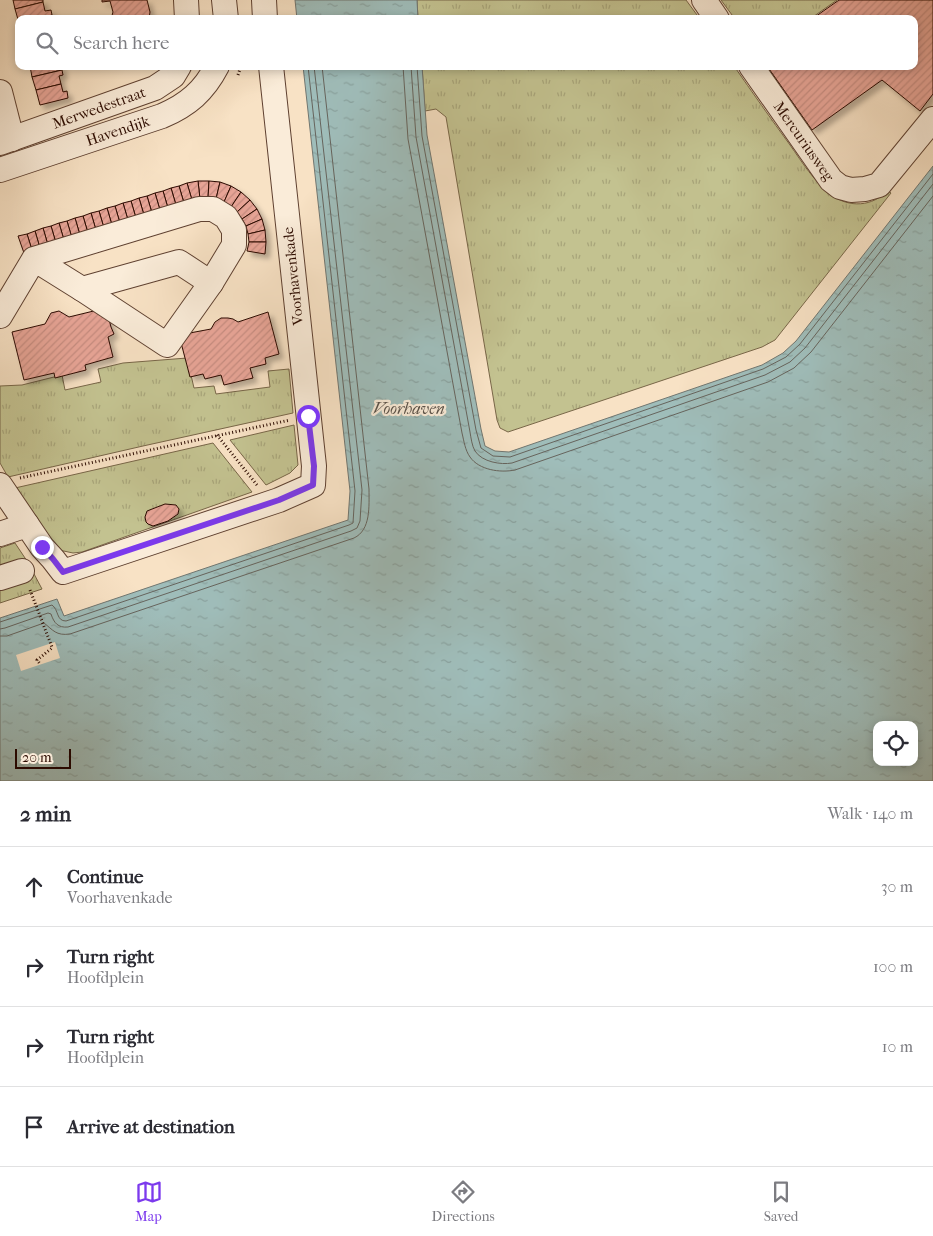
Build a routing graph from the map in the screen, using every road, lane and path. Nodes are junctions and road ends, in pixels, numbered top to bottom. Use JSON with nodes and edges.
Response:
{"nodes":[{"id":1,"x":186,"y":0,"type":"edge"},
{"id":2,"x":224,"y":0,"type":"edge"},
{"id":3,"x":264,"y":0,"type":"edge"},
{"id":4,"x":704,"y":0,"type":"edge"},
{"id":5,"x":187,"y":15,"type":"edge"},
{"id":6,"x":226,"y":15,"type":"edge"},
{"id":7,"x":266,"y":15,"type":"edge"},
{"id":8,"x":714,"y":15,"type":"edge"},
{"id":9,"x":177,"y":70,"type":"edge"},
{"id":10,"x":215,"y":70,"type":"edge"},
{"id":11,"x":270,"y":70,"type":"edge"},
{"id":12,"x":753,"y":70,"type":"edge"},
{"id":13,"x":0,"y":92,"type":"edge"},
{"id":14,"x":933,"y":119,"type":"edge"},
{"id":15,"x":6,"y":141,"type":"edge"},
{"id":16,"x":0,"y":170,"type":"edge"},
{"id":17,"x":34,"y":259,"type":"junction"},
{"id":18,"x":211,"y":283,"type":"junction"},
{"id":19,"x":82,"y":289,"type":"junction"},
{"id":20,"x":0,"y":316,"type":"edge"},
{"id":21,"x":308,"y":416,"type":"junction"},
{"id":22,"x":217,"y":435,"type":"junction"},
{"id":23,"x":9,"y":482,"type":"edge"},
{"id":24,"x":257,"y":486,"type":"dead end"},
{"id":25,"x":27,"y":525,"type":"junction"},
{"id":26,"x":0,"y":534,"type":"edge"},
{"id":27,"x":0,"y":578,"type":"edge"},
{"id":28,"x":26,"y":581,"type":"joint"},
{"id":29,"x":40,"y":664,"type":"dead end"}],
"edges":[{"from":1,"to":5,"type":"street"},
{"from":2,"to":6,"type":"street"},
{"from":3,"to":7,"type":"street"},
{"from":4,"to":8,"type":"street"},
{"from":9,"to":15,"type":"street","name":"Merwedestraat"},
{"from":10,"to":16,"type":"street","name":"Havendijk"},
{"from":11,"to":21,"type":"street","name":"Voorhavenkade"},
{"from":12,"to":14,"type":"street","name":"Mercuriusweg"},
{"from":13,"to":15,"type":"street"},
{"from":17,"to":18,"type":"street"},
{"from":17,"to":19,"type":"street"},
{"from":17,"to":20,"type":"street"},
{"from":18,"to":19,"type":"street"},
{"from":18,"to":19,"type":"street"},
{"from":21,"to":22,"type":"path"},
{"from":21,"to":25,"type":"street","name":"Voorhavenkade"},
{"from":22,"to":23,"type":"path"},
{"from":22,"to":24,"type":"path"},
{"from":23,"to":25,"type":"street"},
{"from":25,"to":26,"type":"street"},
{"from":27,"to":28,"type":"street"},
{"from":28,"to":29,"type":"path"}]}
